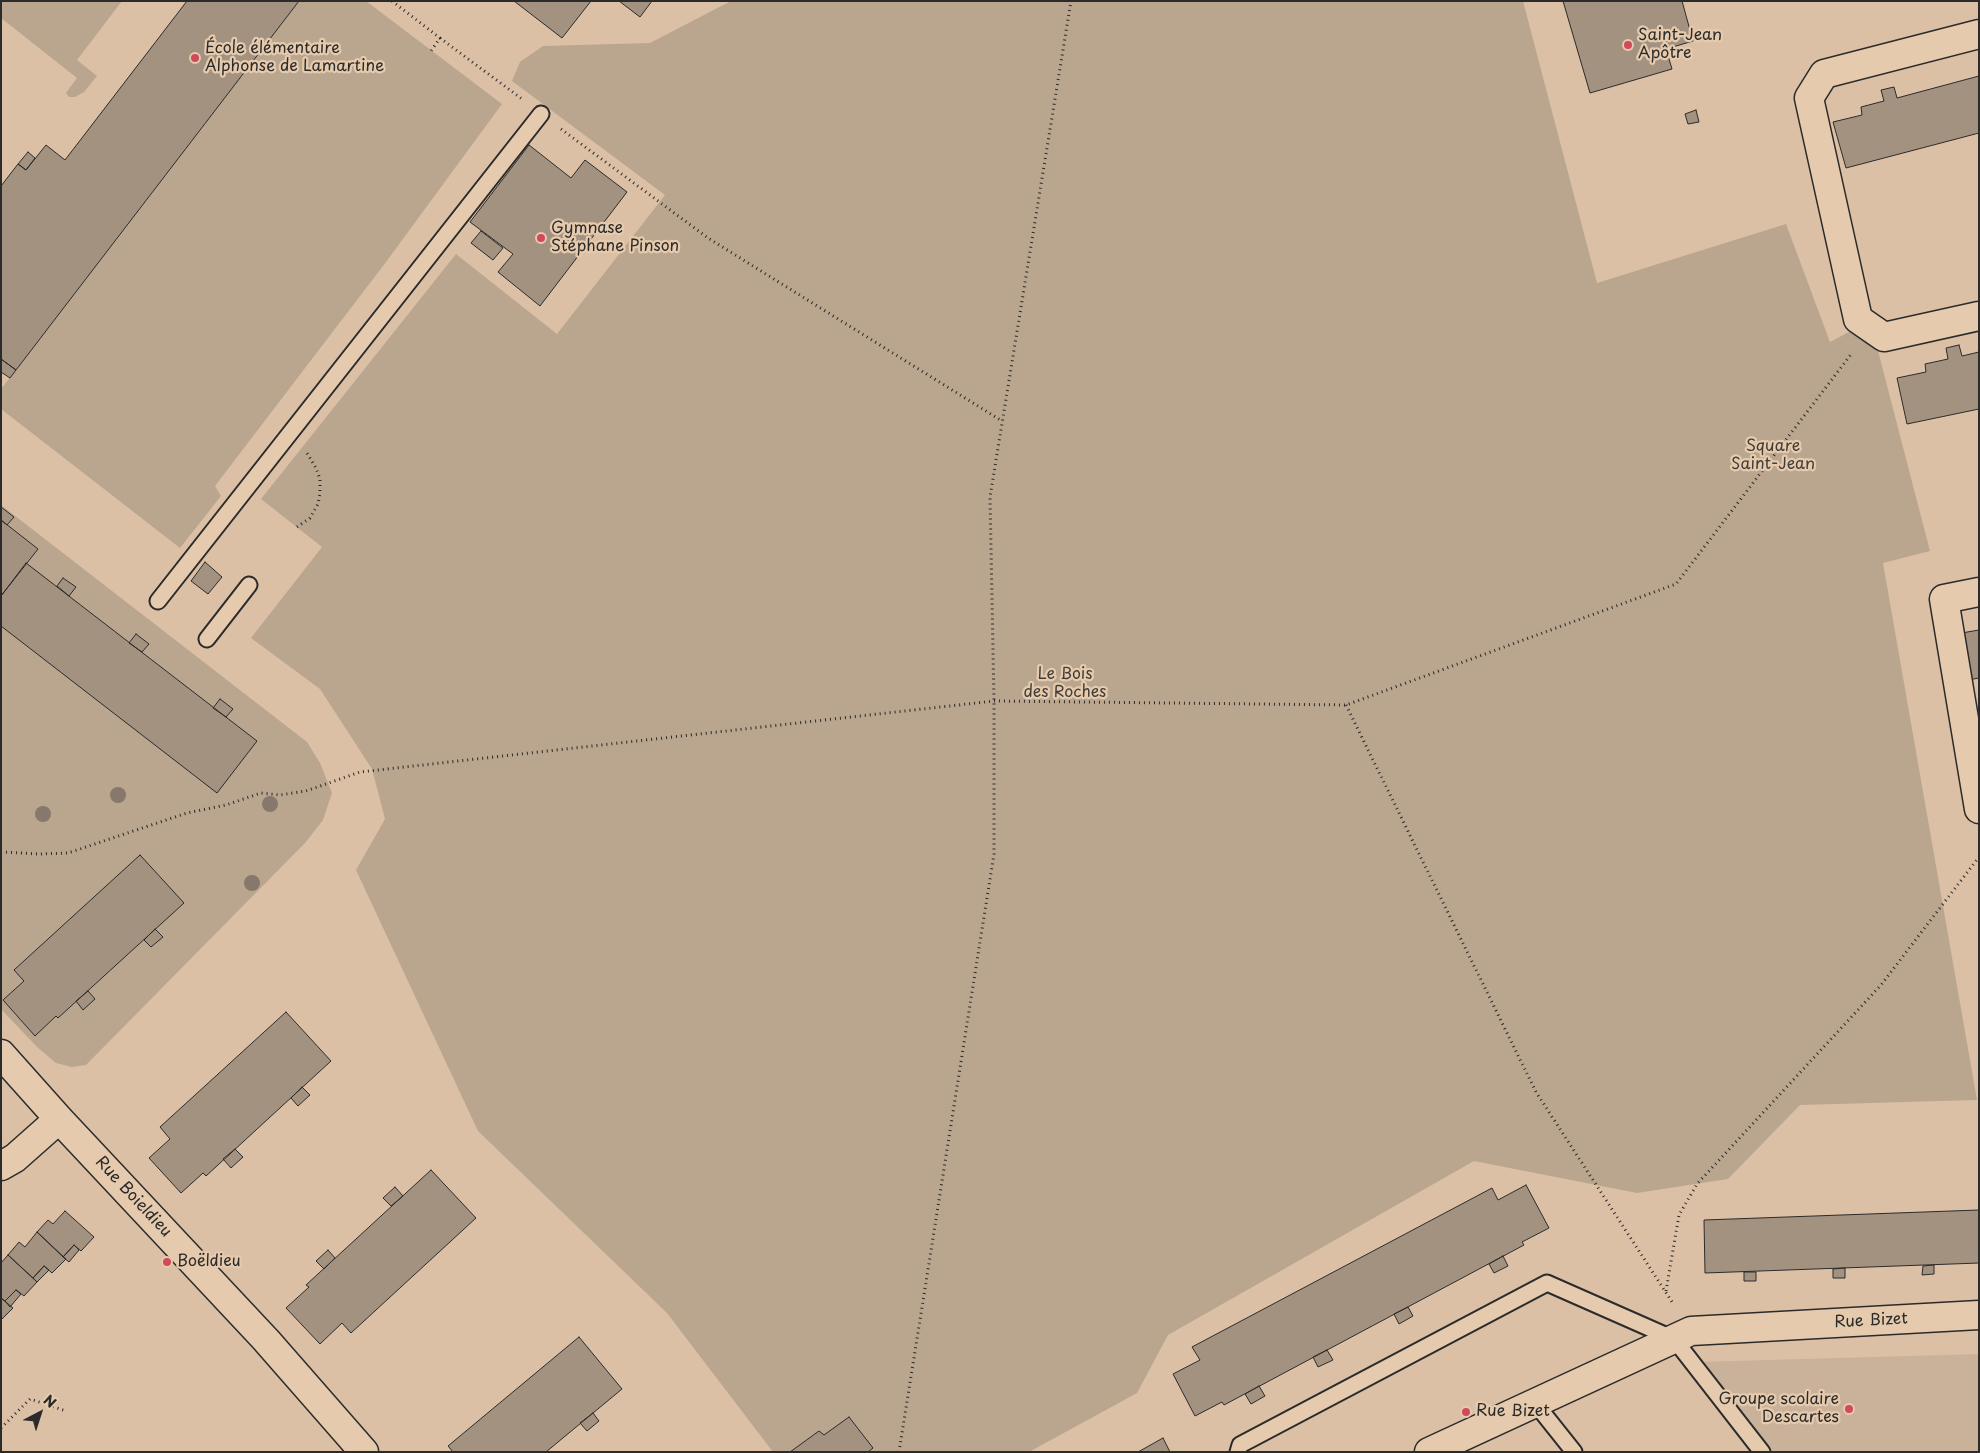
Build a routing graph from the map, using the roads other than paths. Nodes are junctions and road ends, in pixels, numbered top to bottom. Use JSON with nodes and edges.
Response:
{"nodes":[{"id":1,"x":1979,"y":34,"type":"edge"},
{"id":2,"x":541,"y":114,"type":"road end"},
{"id":3,"x":1979,"y":316,"type":"edge"},
{"id":4,"x":249,"y":585,"type":"dead end"},
{"id":5,"x":1979,"y":592,"type":"edge"},
{"id":6,"x":158,"y":602,"type":"dead end"},
{"id":7,"x":207,"y":639,"type":"dead end"},
{"id":8,"x":1979,"y":809,"type":"edge"},
{"id":9,"x":1,"y":1054,"type":"edge"},
{"id":10,"x":59,"y":1119,"type":"junction"},
{"id":11,"x":1,"y":1166,"type":"edge"},
{"id":12,"x":1979,"y":1315,"type":"edge"},
{"id":13,"x":1682,"y":1335,"type":"junction"},
{"id":14,"x":1535,"y":1403,"type":"junction"},
{"id":15,"x":364,"y":1452,"type":"edge"},
{"id":16,"x":1238,"y":1452,"type":"edge"},
{"id":17,"x":1429,"y":1452,"type":"edge"},
{"id":18,"x":1574,"y":1452,"type":"edge"},
{"id":19,"x":1762,"y":1452,"type":"edge"}],
"edges":[{"from":1,"to":3,"type":"street"},
{"from":2,"to":6,"type":"lane"},
{"from":4,"to":7,"type":"lane"},
{"from":5,"to":8,"type":"street"},
{"from":9,"to":10,"type":"street","name":"Rue Boieldieu"},
{"from":10,"to":11,"type":"street"},
{"from":10,"to":15,"type":"street","name":"Rue Boieldieu"},
{"from":12,"to":13,"type":"street","name":"Rue Bizet"},
{"from":13,"to":14,"type":"street","name":"Rue Bizet"},
{"from":13,"to":16,"type":"lane"},
{"from":13,"to":19,"type":"lane"},
{"from":14,"to":17,"type":"street","name":"Rue Bizet"},
{"from":14,"to":18,"type":"lane"}]}
